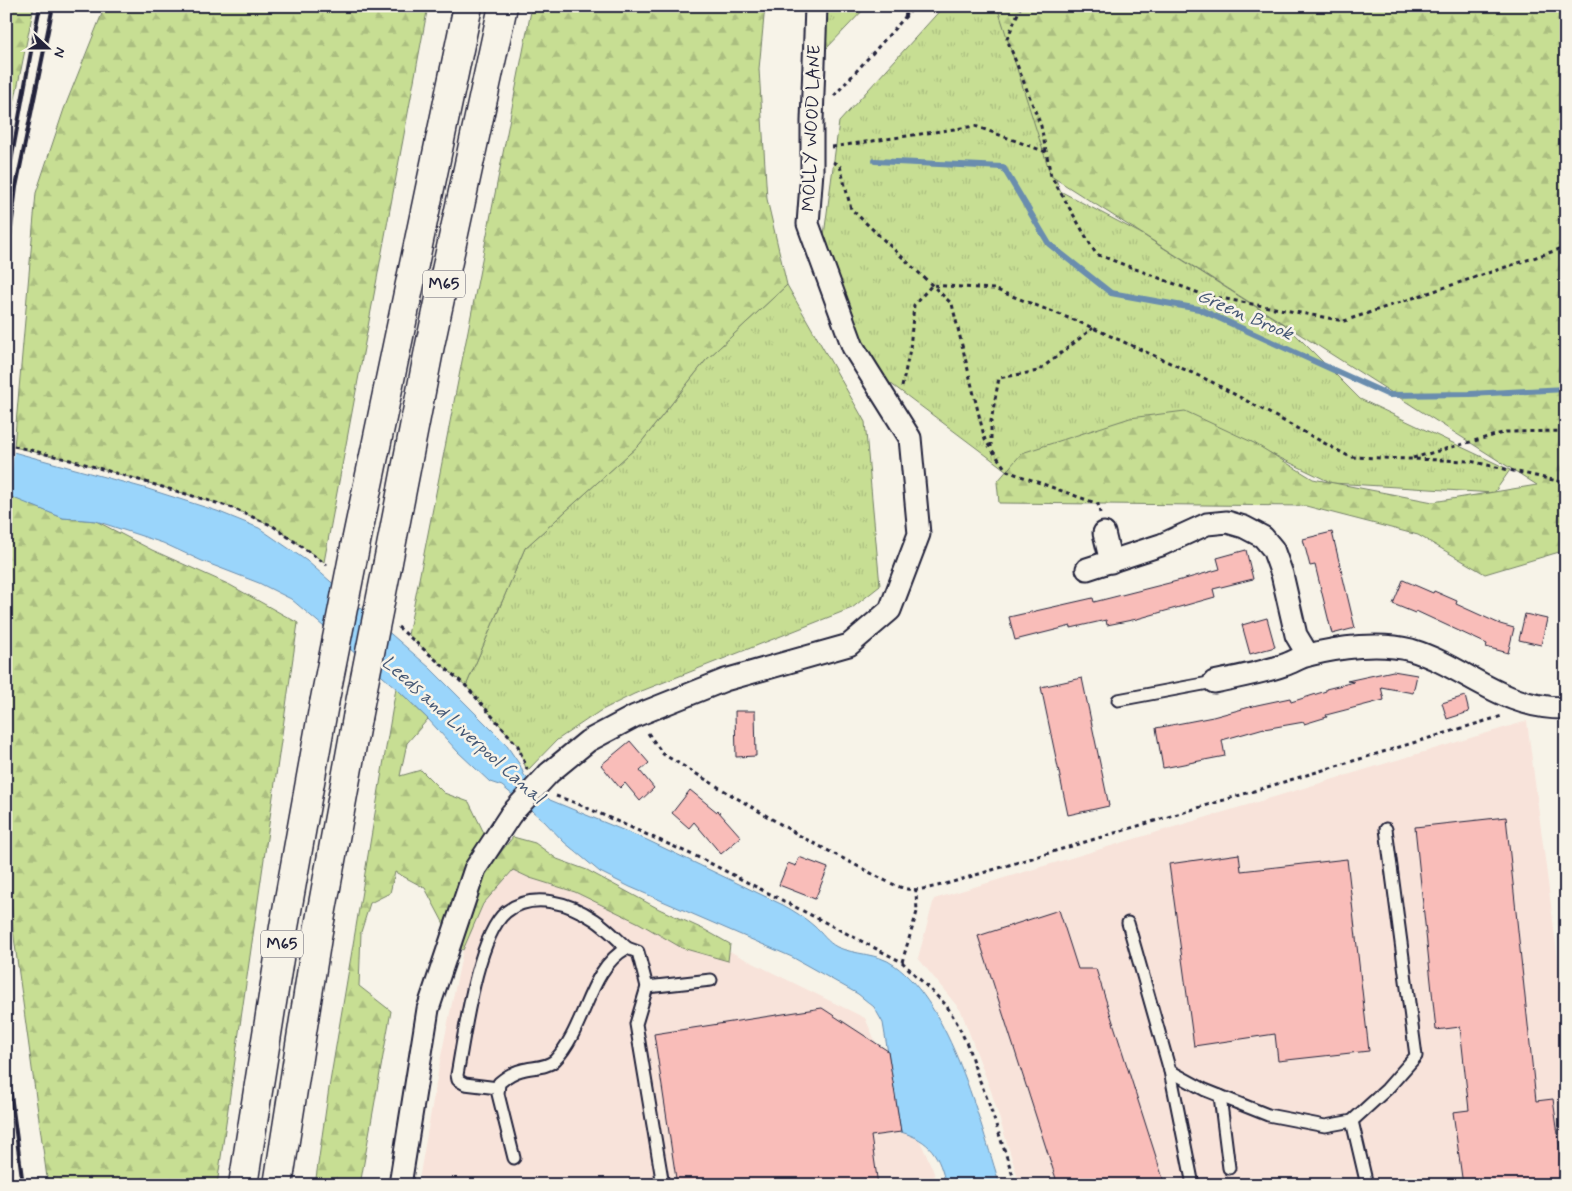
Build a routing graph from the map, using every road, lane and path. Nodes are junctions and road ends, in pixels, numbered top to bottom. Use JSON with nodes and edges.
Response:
{"nodes":[{"id":1,"x":468,"y":6,"type":"edge"},
{"id":2,"x":504,"y":6,"type":"edge"},
{"id":3,"x":816,"y":6,"type":"edge"},
{"id":4,"x":908,"y":6,"type":"edge"},
{"id":5,"x":915,"y":6,"type":"edge"},
{"id":6,"x":1021,"y":6,"type":"edge"},
{"id":7,"x":904,"y":18,"type":"junction"},
{"id":8,"x":812,"y":121,"type":"junction"},
{"id":9,"x":830,"y":147,"type":"dead end"},
{"id":10,"x":1046,"y":152,"type":"junction"},
{"id":11,"x":826,"y":158,"type":"dead end"},
{"id":12,"x":1566,"y":247,"type":"edge"},
{"id":13,"x":932,"y":285,"type":"junction"},
{"id":14,"x":1093,"y":328,"type":"junction"},
{"id":15,"x":896,"y":416,"type":"junction"},
{"id":16,"x":1566,"y":431,"type":"edge"},
{"id":17,"x":6,"y":444,"type":"edge"},
{"id":18,"x":990,"y":448,"type":"junction"},
{"id":19,"x":1409,"y":459,"type":"junction"},
{"id":20,"x":1566,"y":483,"type":"edge"},
{"id":21,"x":1104,"y":534,"type":"joint"},
{"id":22,"x":1110,"y":562,"type":"junction"},
{"id":23,"x":331,"y":568,"type":"dead end"},
{"id":24,"x":1087,"y":569,"type":"dead end"},
{"id":25,"x":394,"y":623,"type":"dead end"},
{"id":26,"x":1308,"y":655,"type":"junction"},
{"id":27,"x":1214,"y":682,"type":"joint"},
{"id":28,"x":1118,"y":700,"type":"dead end"},
{"id":29,"x":1528,"y":704,"type":"junction"},
{"id":30,"x":1566,"y":708,"type":"edge"},
{"id":31,"x":636,"y":716,"type":"junction"},
{"id":32,"x":527,"y":771,"type":"dead end"},
{"id":33,"x":549,"y":783,"type":"junction"},
{"id":34,"x":1386,"y":829,"type":"dead end"},
{"id":35,"x":916,"y":891,"type":"junction"},
{"id":36,"x":1128,"y":923,"type":"dead end"},
{"id":37,"x":626,"y":948,"type":"junction"},
{"id":38,"x":902,"y":962,"type":"junction"},
{"id":39,"x":712,"y":980,"type":"dead end"},
{"id":40,"x":646,"y":987,"type":"junction"},
{"id":41,"x":1170,"y":1071,"type":"junction"},
{"id":42,"x":498,"y":1088,"type":"junction"},
{"id":43,"x":1220,"y":1096,"type":"junction"},
{"id":44,"x":1352,"y":1121,"type":"junction"},
{"id":45,"x":514,"y":1158,"type":"dead end"},
{"id":46,"x":1229,"y":1168,"type":"dead end"},
{"id":47,"x":243,"y":1185,"type":"edge"},
{"id":48,"x":278,"y":1185,"type":"edge"},
{"id":49,"x":400,"y":1185,"type":"edge"},
{"id":50,"x":663,"y":1185,"type":"edge"},
{"id":51,"x":1016,"y":1185,"type":"edge"},
{"id":52,"x":1193,"y":1185,"type":"edge"},
{"id":53,"x":1367,"y":1185,"type":"edge"}],
"edges":[{"from":1,"to":47,"type":"highway","number":"M65","bridge":true},
{"from":2,"to":48,"type":"highway","number":"M65","bridge":true},
{"from":3,"to":8,"type":"street","name":"MOLLY WOOD LANE"},
{"from":4,"to":7,"type":"path"},
{"from":5,"to":7,"type":"path"},
{"from":6,"to":10,"type":"path"},
{"from":7,"to":8,"type":"path"},
{"from":8,"to":15,"type":"street","name":"MOLLY WOOD LANE"},
{"from":9,"to":10,"type":"path"},
{"from":10,"to":12,"type":"path"},
{"from":11,"to":13,"type":"path"},
{"from":13,"to":14,"type":"path"},
{"from":13,"to":15,"type":"path"},
{"from":13,"to":18,"type":"path"},
{"from":14,"to":18,"type":"path"},
{"from":14,"to":19,"type":"path"},
{"from":15,"to":31,"type":"street","name":"MOLLY WOOD LANE"},
{"from":16,"to":19,"type":"path"},
{"from":17,"to":23,"type":"path"},
{"from":18,"to":21,"type":"path"},
{"from":19,"to":20,"type":"path"},
{"from":21,"to":22,"type":"street"},
{"from":22,"to":24,"type":"street"},
{"from":22,"to":26,"type":"street"},
{"from":25,"to":32,"type":"path"},
{"from":26,"to":27,"type":"street"},
{"from":26,"to":29,"type":"street"},
{"from":27,"to":28,"type":"lane"},
{"from":29,"to":30,"type":"street"},
{"from":29,"to":35,"type":"path"},
{"from":31,"to":33,"type":"street"},
{"from":31,"to":35,"type":"path"},
{"from":33,"to":38,"type":"path"},
{"from":33,"to":49,"type":"street","bridge":true},
{"from":34,"to":44,"type":"lane"},
{"from":35,"to":38,"type":"path"},
{"from":36,"to":41,"type":"lane"},
{"from":37,"to":40,"type":"lane"},
{"from":37,"to":42,"type":"lane"},
{"from":37,"to":42,"type":"lane"},
{"from":38,"to":51,"type":"path"},
{"from":39,"to":40,"type":"lane"},
{"from":40,"to":50,"type":"lane"},
{"from":41,"to":43,"type":"lane"},
{"from":41,"to":52,"type":"lane"},
{"from":42,"to":45,"type":"lane"},
{"from":43,"to":44,"type":"lane"},
{"from":43,"to":46,"type":"lane"},
{"from":44,"to":53,"type":"lane"}]}
